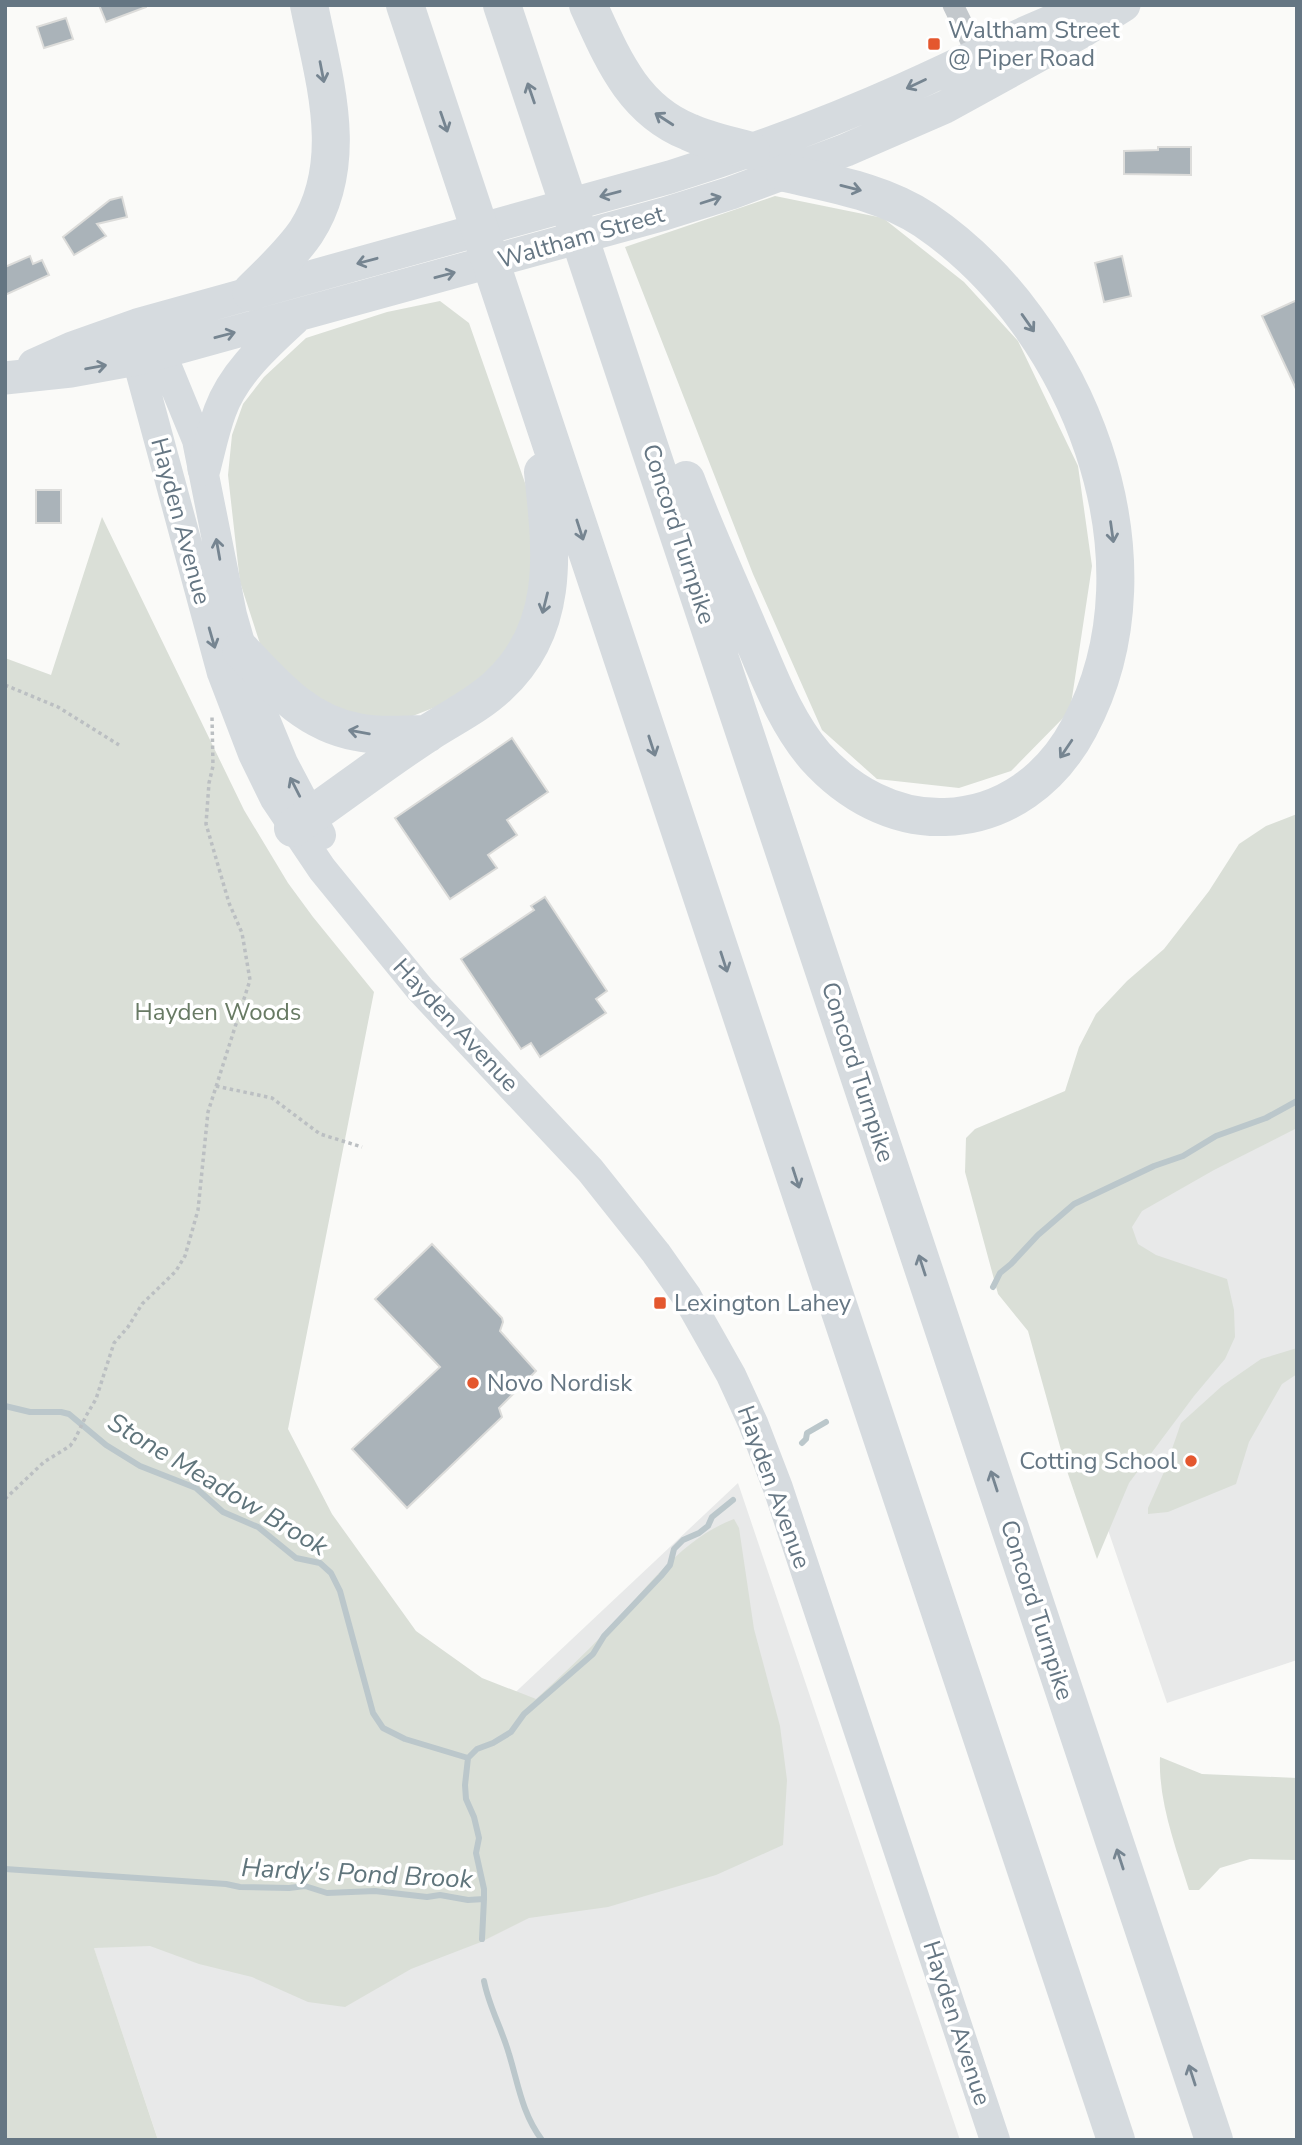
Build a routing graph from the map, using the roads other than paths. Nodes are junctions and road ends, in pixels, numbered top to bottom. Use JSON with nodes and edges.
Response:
{"nodes":[{"id":1,"x":309,"y":5,"type":"edge"},
{"id":2,"x":405,"y":5,"type":"edge"},
{"id":3,"x":502,"y":5,"type":"edge"},
{"id":4,"x":589,"y":5,"type":"edge"},
{"id":5,"x":953,"y":5,"type":"edge"},
{"id":6,"x":1124,"y":5,"type":"edge"},
{"id":7,"x":1084,"y":16,"type":"edge"},
{"id":8,"x":984,"y":68,"type":"junction"},
{"id":9,"x":751,"y":151,"type":"junction"},
{"id":10,"x":785,"y":173,"type":"junction"},
{"id":11,"x":251,"y":292,"type":"junction"},
{"id":12,"x":300,"y":314,"type":"junction"},
{"id":13,"x":138,"y":325,"type":"junction"},
{"id":14,"x":613,"y":336,"type":"junction"},
{"id":15,"x":148,"y":356,"type":"junction"},
{"id":16,"x":6,"y":377,"type":"edge"},
{"id":17,"x":533,"y":390,"type":"junction"},
{"id":18,"x":204,"y":469,"type":"junction"},
{"id":19,"x":241,"y":650,"type":"junction"},
{"id":20,"x":427,"y":734,"type":"junction"},
{"id":21,"x":302,"y":822,"type":"junction"},
{"id":22,"x":995,"y":2140,"type":"edge"},
{"id":23,"x":1116,"y":2140,"type":"edge"},
{"id":24,"x":1214,"y":2140,"type":"edge"}],
"edges":[{"from":1,"to":11,"type":"highway","one_way":true},
{"from":2,"to":17,"type":"highway","one_way":true},
{"from":14,"to":3,"type":"highway","name":"Concord Turnpike","one_way":true},
{"from":9,"to":4,"type":"highway","one_way":true},
{"from":5,"to":8,"type":"street"},
{"from":6,"to":7,"type":"main road","name":"Waltham Street"},
{"from":7,"to":8,"type":"main road","name":"Waltham Street"},
{"from":8,"to":9,"type":"main road","name":"Waltham Street","one_way":true},
{"from":8,"to":10,"type":"main road","name":"Waltham Street"},
{"from":9,"to":11,"type":"main road","name":"Waltham Street","one_way":true},
{"from":12,"to":10,"type":"main road","name":"Waltham Street","one_way":true},
{"from":10,"to":14,"type":"highway","one_way":true},
{"from":11,"to":13,"type":"main road","name":"Waltham Street"},
{"from":15,"to":12,"type":"main road","name":"Waltham Street","one_way":true},
{"from":12,"to":18,"type":"main road"},
{"from":13,"to":15,"type":"street"},
{"from":13,"to":16,"type":"main road","name":"Waltham Street"},
{"from":24,"to":14,"type":"highway","name":"Concord Turnpike","one_way":true},
{"from":16,"to":15,"type":"main road","name":"Waltham Street","one_way":true},
{"from":15,"to":18,"type":"street","name":"Hayden Avenue"},
{"from":15,"to":21,"type":"street","name":"Hayden Avenue","one_way":true},
{"from":17,"to":20,"type":"highway","one_way":true},
{"from":17,"to":23,"type":"highway","one_way":true},
{"from":19,"to":18,"type":"street","name":"Hayden Avenue","one_way":true},
{"from":20,"to":19,"type":"highway","one_way":true},
{"from":21,"to":19,"type":"street","name":"Hayden Avenue","one_way":true},
{"from":20,"to":21,"type":"highway"},
{"from":21,"to":22,"type":"street","name":"Hayden Avenue"}]}
